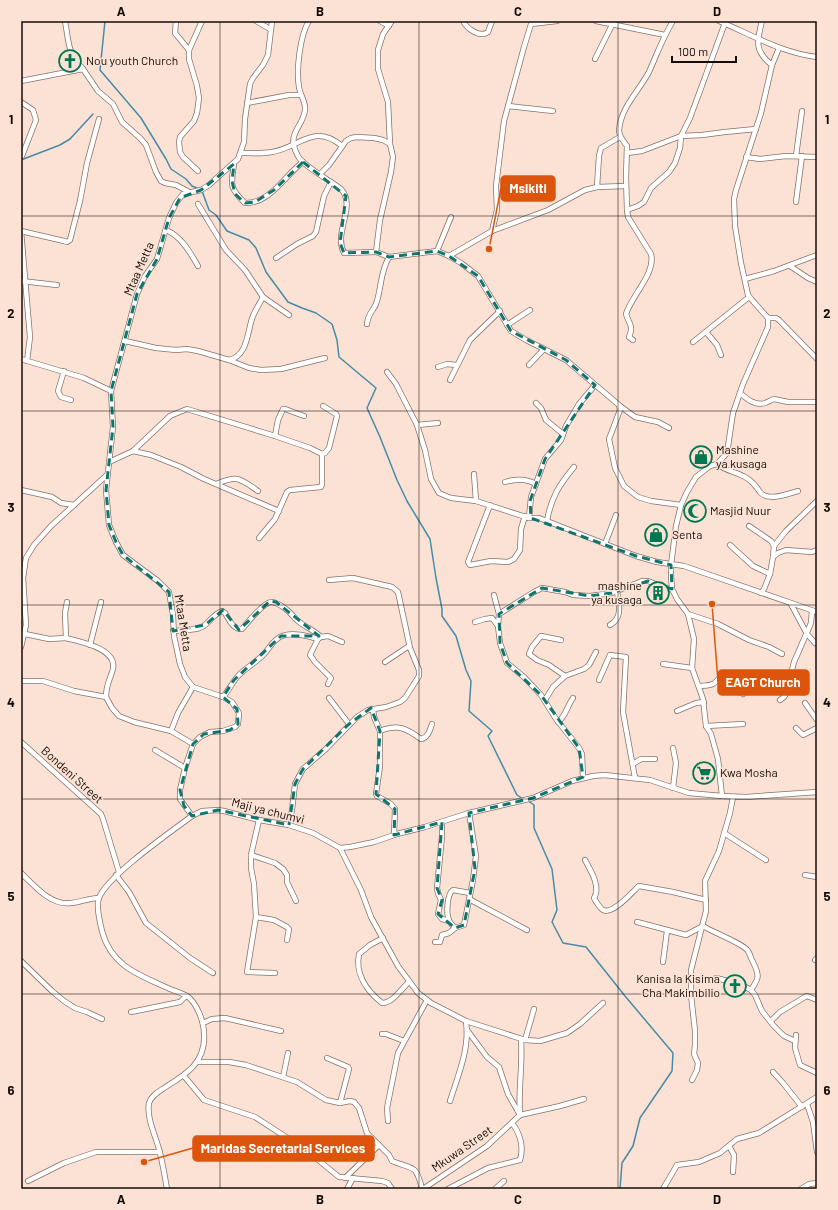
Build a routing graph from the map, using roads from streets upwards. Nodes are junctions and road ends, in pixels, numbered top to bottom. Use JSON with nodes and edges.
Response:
{"nodes":[{"id":1,"x":65,"y":21,"type":"edge"},
{"id":2,"x":176,"y":21,"type":"edge"},
{"id":3,"x":202,"y":21,"type":"edge"},
{"id":4,"x":256,"y":21,"type":"edge"},
{"id":5,"x":272,"y":21,"type":"edge"},
{"id":6,"x":309,"y":21,"type":"edge"},
{"id":7,"x":380,"y":21,"type":"edge"},
{"id":8,"x":392,"y":21,"type":"edge"},
{"id":9,"x":463,"y":21,"type":"edge"},
{"id":10,"x":492,"y":21,"type":"edge"},
{"id":11,"x":558,"y":21,"type":"edge"},
{"id":12,"x":596,"y":21,"type":"edge"},
{"id":13,"x":673,"y":21,"type":"edge"},
{"id":14,"x":719,"y":21,"type":"edge"},
{"id":15,"x":762,"y":21,"type":"edge"},
{"id":16,"x":614,"y":22,"type":"edge"},
{"id":17,"x":725,"y":24,"type":"junction"},
{"id":18,"x":389,"y":26,"type":"junction"},
{"id":19,"x":270,"y":29,"type":"junction"},
{"id":20,"x":665,"y":35,"type":"junction"},
{"id":21,"x":758,"y":38,"type":"junction"},
{"id":22,"x":779,"y":48,"type":"junction"},
{"id":23,"x":189,"y":50,"type":"junction"},
{"id":24,"x":817,"y":57,"type":"edge"},
{"id":25,"x":595,"y":59,"type":"dead end"},
{"id":26,"x":772,"y":65,"type":"junction"},
{"id":27,"x":83,"y":68,"type":"junction"},
{"id":28,"x":21,"y":81,"type":"edge"},
{"id":29,"x":302,"y":95,"type":"junction"},
{"id":30,"x":21,"y":102,"type":"edge"},
{"id":31,"x":247,"y":103,"type":"junction"},
{"id":32,"x":508,"y":106,"type":"junction"},
{"id":33,"x":553,"y":111,"type":"dead end"},
{"id":34,"x":802,"y":111,"type":"dead end"},
{"id":35,"x":99,"y":118,"type":"dead end"},
{"id":36,"x":756,"y":129,"type":"junction"},
{"id":37,"x":681,"y":136,"type":"junction"},
{"id":38,"x":620,"y":137,"type":"junction"},
{"id":39,"x":294,"y":144,"type":"junction"},
{"id":40,"x":390,"y":144,"type":"junction"},
{"id":41,"x":342,"y":146,"type":"junction"},
{"id":42,"x":241,"y":152,"type":"junction"},
{"id":43,"x":628,"y":153,"type":"junction"},
{"id":44,"x":22,"y":156,"type":"dead end"},
{"id":45,"x":796,"y":156,"type":"junction"},
{"id":46,"x":802,"y":156,"type":"junction"},
{"id":47,"x":746,"y":157,"type":"junction"},
{"id":48,"x":817,"y":157,"type":"edge"},
{"id":49,"x":303,"y":162,"type":"junction"},
{"id":50,"x":234,"y":164,"type":"junction"},
{"id":51,"x":198,"y":171,"type":"dead end"},
{"id":52,"x":320,"y":174,"type":"junction"},
{"id":53,"x":332,"y":182,"type":"junction"},
{"id":54,"x":626,"y":186,"type":"junction"},
{"id":55,"x":597,"y":187,"type":"junction"},
{"id":56,"x":189,"y":192,"type":"junction"},
{"id":57,"x":796,"y":202,"type":"dead end"},
{"id":58,"x":198,"y":204,"type":"dead end"},
{"id":59,"x":627,"y":210,"type":"junction"},
{"id":60,"x":451,"y":217,"type":"dead end"},
{"id":61,"x":166,"y":230,"type":"junction"},
{"id":62,"x":21,"y":231,"type":"edge"},
{"id":63,"x":492,"y":231,"type":"junction"},
{"id":64,"x":437,"y":251,"type":"junction"},
{"id":65,"x":376,"y":252,"type":"junction"},
{"id":66,"x":817,"y":255,"type":"edge"},
{"id":67,"x":449,"y":256,"type":"junction"},
{"id":68,"x":389,"y":257,"type":"junction"},
{"id":69,"x":276,"y":258,"type":"dead end"},
{"id":70,"x":198,"y":266,"type":"dead end"},
{"id":71,"x":790,"y":266,"type":"junction"},
{"id":72,"x":745,"y":278,"type":"junction"},
{"id":73,"x":23,"y":281,"type":"edge"},
{"id":74,"x":817,"y":282,"type":"edge"},
{"id":75,"x":57,"y":285,"type":"dead end"},
{"id":76,"x":263,"y":297,"type":"junction"},
{"id":77,"x":750,"y":297,"type":"junction"},
{"id":78,"x":530,"y":310,"type":"dead end"},
{"id":79,"x":500,"y":311,"type":"junction"},
{"id":80,"x":290,"y":315,"type":"dead end"},
{"id":81,"x":768,"y":318,"type":"junction"},
{"id":82,"x":367,"y":324,"type":"dead end"},
{"id":83,"x":507,"y":325,"type":"junction"},
{"id":84,"x":706,"y":332,"type":"junction"},
{"id":85,"x":633,"y":340,"type":"dead end"},
{"id":86,"x":125,"y":341,"type":"junction"},
{"id":87,"x":693,"y":342,"type":"dead end"},
{"id":88,"x":544,"y":349,"type":"junction"},
{"id":89,"x":721,"y":355,"type":"dead end"},
{"id":90,"x":325,"y":358,"type":"dead end"},
{"id":91,"x":21,"y":359,"type":"edge"},
{"id":92,"x":817,"y":359,"type":"edge"},
{"id":93,"x":229,"y":360,"type":"junction"},
{"id":94,"x":27,"y":361,"type":"junction"},
{"id":95,"x":456,"y":365,"type":"junction"},
{"id":96,"x":530,"y":365,"type":"dead end"},
{"id":97,"x":438,"y":367,"type":"dead end"},
{"id":98,"x":64,"y":371,"type":"junction"},
{"id":99,"x":387,"y":372,"type":"dead end"},
{"id":100,"x":450,"y":380,"type":"dead end"},
{"id":101,"x":595,"y":385,"type":"junction"},
{"id":102,"x":111,"y":391,"type":"junction"},
{"id":103,"x":740,"y":393,"type":"junction"},
{"id":104,"x":71,"y":400,"type":"dead end"},
{"id":105,"x":815,"y":402,"type":"dead end"},
{"id":106,"x":536,"y":403,"type":"dead end"},
{"id":107,"x":323,"y":406,"type":"dead end"},
{"id":108,"x":620,"y":406,"type":"junction"},
{"id":109,"x":304,"y":416,"type":"dead end"},
{"id":110,"x":438,"y":423,"type":"dead end"},
{"id":111,"x":417,"y":425,"type":"junction"},
{"id":112,"x":669,"y":428,"type":"dead end"},
{"id":113,"x":563,"y":434,"type":"junction"},
{"id":114,"x":275,"y":436,"type":"junction"},
{"id":115,"x":133,"y":451,"type":"junction"},
{"id":116,"x":322,"y":454,"type":"junction"},
{"id":117,"x":109,"y":462,"type":"junction"},
{"id":118,"x":717,"y":464,"type":"junction"},
{"id":119,"x":574,"y":467,"type":"dead end"},
{"id":120,"x":108,"y":474,"type":"junction"},
{"id":121,"x":474,"y":474,"type":"dead end"},
{"id":122,"x":504,"y":482,"type":"dead end"},
{"id":123,"x":216,"y":484,"type":"junction"},
{"id":124,"x":536,"y":484,"type":"junction"},
{"id":125,"x":21,"y":490,"type":"edge"},
{"id":126,"x":258,"y":491,"type":"dead end"},
{"id":127,"x":798,"y":491,"type":"dead end"},
{"id":128,"x":476,"y":501,"type":"junction"},
{"id":129,"x":817,"y":501,"type":"edge"},
{"id":130,"x":74,"y":505,"type":"junction"},
{"id":131,"x":490,"y":505,"type":"junction"},
{"id":132,"x":681,"y":505,"type":"junction"},
{"id":133,"x":279,"y":511,"type":"junction"},
{"id":134,"x":616,"y":514,"type":"dead end"},
{"id":135,"x":527,"y":517,"type":"junction"},
{"id":136,"x":547,"y":521,"type":"junction"},
{"id":137,"x":749,"y":526,"type":"dead end"},
{"id":138,"x":259,"y":538,"type":"dead end"},
{"id":139,"x":605,"y":544,"type":"junction"},
{"id":140,"x":730,"y":545,"type":"dead end"},
{"id":141,"x":774,"y":546,"type":"junction"},
{"id":142,"x":817,"y":550,"type":"edge"},
{"id":143,"x":773,"y":557,"type":"junction"},
{"id":144,"x":671,"y":565,"type":"junction"},
{"id":145,"x":770,"y":574,"type":"junction"},
{"id":146,"x":328,"y":580,"type":"dead end"},
{"id":147,"x":672,"y":589,"type":"junction"},
{"id":148,"x":617,"y":591,"type":"junction"},
{"id":149,"x":763,"y":594,"type":"junction"},
{"id":150,"x":494,"y":596,"type":"dead end"},
{"id":151,"x":67,"y":602,"type":"dead end"},
{"id":152,"x":100,"y":602,"type":"dead end"},
{"id":153,"x":791,"y":604,"type":"junction"},
{"id":154,"x":815,"y":612,"type":"edge"},
{"id":155,"x":499,"y":614,"type":"junction"},
{"id":156,"x":688,"y":614,"type":"junction"},
{"id":157,"x":475,"y":622,"type":"dead end"},
{"id":158,"x":610,"y":625,"type":"dead end"},
{"id":159,"x":498,"y":626,"type":"junction"},
{"id":160,"x":173,"y":631,"type":"junction"},
{"id":161,"x":807,"y":632,"type":"junction"},
{"id":162,"x":24,"y":634,"type":"junction"},
{"id":163,"x":66,"y":638,"type":"junction"},
{"id":164,"x":320,"y":638,"type":"junction"},
{"id":165,"x":561,"y":640,"type":"dead end"},
{"id":166,"x":342,"y":642,"type":"dead end"},
{"id":167,"x":815,"y":643,"type":"dead end"},
{"id":168,"x":90,"y":645,"type":"junction"},
{"id":169,"x":409,"y":646,"type":"junction"},
{"id":170,"x":21,"y":647,"type":"edge"},
{"id":171,"x":596,"y":652,"type":"dead end"},
{"id":172,"x":782,"y":654,"type":"dead end"},
{"id":173,"x":385,"y":662,"type":"dead end"},
{"id":174,"x":663,"y":664,"type":"dead end"},
{"id":175,"x":692,"y":668,"type":"junction"},
{"id":176,"x":565,"y":676,"type":"junction"},
{"id":177,"x":21,"y":680,"type":"edge"},
{"id":178,"x":599,"y":680,"type":"dead end"},
{"id":179,"x":328,"y":684,"type":"dead end"},
{"id":180,"x":699,"y":686,"type":"junction"},
{"id":181,"x":193,"y":687,"type":"junction"},
{"id":182,"x":743,"y":694,"type":"dead end"},
{"id":183,"x":106,"y":697,"type":"junction"},
{"id":184,"x":223,"y":697,"type":"junction"},
{"id":185,"x":329,"y":698,"type":"dead end"},
{"id":186,"x":573,"y":698,"type":"dead end"},
{"id":187,"x":545,"y":700,"type":"junction"},
{"id":188,"x":780,"y":700,"type":"dead end"},
{"id":189,"x":704,"y":702,"type":"junction"},
{"id":190,"x":805,"y":704,"type":"dead end"},
{"id":191,"x":373,"y":709,"type":"junction"},
{"id":192,"x":677,"y":711,"type":"dead end"},
{"id":193,"x":817,"y":720,"type":"edge"},
{"id":194,"x":558,"y":722,"type":"junction"},
{"id":195,"x":349,"y":724,"type":"junction"},
{"id":196,"x":432,"y":724,"type":"dead end"},
{"id":197,"x":743,"y":724,"type":"dead end"},
{"id":198,"x":706,"y":726,"type":"junction"},
{"id":199,"x":796,"y":728,"type":"dead end"},
{"id":200,"x":817,"y":728,"type":"edge"},
{"id":201,"x":171,"y":731,"type":"junction"},
{"id":202,"x":380,"y":731,"type":"junction"},
{"id":203,"x":21,"y":742,"type":"edge"},
{"id":204,"x":193,"y":744,"type":"junction"},
{"id":205,"x":673,"y":748,"type":"dead end"},
{"id":206,"x":155,"y":750,"type":"dead end"},
{"id":207,"x":655,"y":759,"type":"dead end"},
{"id":208,"x":633,"y":764,"type":"junction"},
{"id":209,"x":185,"y":768,"type":"junction"},
{"id":210,"x":583,"y":777,"type":"junction"},
{"id":211,"x":635,"y":778,"type":"junction"},
{"id":212,"x":673,"y":788,"type":"junction"},
{"id":213,"x":817,"y":792,"type":"edge"},
{"id":214,"x":722,"y":796,"type":"junction"},
{"id":215,"x":733,"y":797,"type":"junction"},
{"id":216,"x":469,"y":813,"type":"junction"},
{"id":217,"x":192,"y":816,"type":"junction"},
{"id":218,"x":259,"y":820,"type":"junction"},
{"id":219,"x":442,"y":822,"type":"junction"},
{"id":220,"x":289,"y":825,"type":"junction"},
{"id":221,"x":724,"y":833,"type":"junction"},
{"id":222,"x":394,"y":835,"type":"junction"},
{"id":223,"x":340,"y":848,"type":"junction"},
{"id":224,"x":251,"y":855,"type":"junction"},
{"id":225,"x":585,"y":860,"type":"dead end"},
{"id":226,"x":766,"y":860,"type":"dead end"},
{"id":227,"x":21,"y":874,"type":"edge"},
{"id":228,"x":118,"y":874,"type":"junction"},
{"id":229,"x":805,"y":875,"type":"dead end"},
{"id":230,"x":817,"y":877,"type":"edge"},
{"id":231,"x":470,"y":896,"type":"junction"},
{"id":232,"x":99,"y":898,"type":"junction"},
{"id":233,"x":706,"y":900,"type":"junction"},
{"id":234,"x":296,"y":901,"type":"dead end"},
{"id":235,"x":256,"y":917,"type":"junction"},
{"id":236,"x":449,"y":921,"type":"junction"},
{"id":237,"x":637,"y":922,"type":"dead end"},
{"id":238,"x":703,"y":926,"type":"junction"},
{"id":239,"x":455,"y":928,"type":"junction"},
{"id":240,"x":527,"y":930,"type":"dead end"},
{"id":241,"x":667,"y":931,"type":"junction"},
{"id":242,"x":382,"y":938,"type":"junction"},
{"id":243,"x":287,"y":940,"type":"dead end"},
{"id":244,"x":435,"y":942,"type":"dead end"},
{"id":245,"x":21,"y":961,"type":"edge"},
{"id":246,"x":663,"y":962,"type":"dead end"},
{"id":247,"x":213,"y":973,"type":"dead end"},
{"id":248,"x":275,"y":973,"type":"dead end"},
{"id":249,"x":716,"y":978,"type":"dead end"},
{"id":250,"x":409,"y":982,"type":"junction"},
{"id":251,"x":752,"y":990,"type":"junction"},
{"id":252,"x":186,"y":996,"type":"junction"},
{"id":253,"x":427,"y":1000,"type":"junction"},
{"id":254,"x":817,"y":1000,"type":"edge"},
{"id":255,"x":603,"y":1003,"type":"dead end"},
{"id":256,"x":534,"y":1009,"type":"dead end"},
{"id":257,"x":131,"y":1012,"type":"dead end"},
{"id":258,"x":102,"y":1019,"type":"dead end"},
{"id":259,"x":771,"y":1021,"type":"junction"},
{"id":260,"x":466,"y":1022,"type":"junction"},
{"id":261,"x":203,"y":1023,"type":"junction"},
{"id":262,"x":467,"y":1030,"type":"junction"},
{"id":263,"x":281,"y":1031,"type":"dead end"},
{"id":264,"x":382,"y":1034,"type":"dead end"},
{"id":265,"x":796,"y":1035,"type":"dead end"},
{"id":266,"x":523,"y":1040,"type":"junction"},
{"id":267,"x":404,"y":1041,"type":"junction"},
{"id":268,"x":795,"y":1041,"type":"junction"},
{"id":269,"x":288,"y":1053,"type":"dead end"},
{"id":270,"x":327,"y":1058,"type":"dead end"},
{"id":271,"x":198,"y":1062,"type":"junction"},
{"id":272,"x":773,"y":1072,"type":"dead end"},
{"id":273,"x":817,"y":1073,"type":"edge"},
{"id":274,"x":184,"y":1076,"type":"junction"},
{"id":275,"x":284,"y":1077,"type":"junction"},
{"id":276,"x":692,"y":1080,"type":"dead end"},
{"id":277,"x":817,"y":1097,"type":"edge"},
{"id":278,"x":584,"y":1099,"type":"dead end"},
{"id":279,"x":450,"y":1101,"type":"dead end"},
{"id":280,"x":340,"y":1103,"type":"junction"},
{"id":281,"x":807,"y":1104,"type":"junction"},
{"id":282,"x":802,"y":1107,"type":"junction"},
{"id":283,"x":520,"y":1115,"type":"junction"},
{"id":284,"x":388,"y":1121,"type":"dead end"},
{"id":285,"x":512,"y":1123,"type":"junction"},
{"id":286,"x":378,"y":1145,"type":"junction"},
{"id":287,"x":729,"y":1146,"type":"junction"},
{"id":288,"x":160,"y":1152,"type":"junction"},
{"id":289,"x":817,"y":1152,"type":"edge"},
{"id":290,"x":733,"y":1172,"type":"dead end"},
{"id":291,"x":345,"y":1178,"type":"junction"},
{"id":292,"x":353,"y":1178,"type":"junction"},
{"id":293,"x":504,"y":1181,"type":"dead end"},
{"id":294,"x":28,"y":1182,"type":"dead end"},
{"id":295,"x":817,"y":1183,"type":"edge"},
{"id":296,"x":167,"y":1189,"type":"edge"},
{"id":297,"x":347,"y":1189,"type":"edge"},
{"id":298,"x":392,"y":1189,"type":"edge"},
{"id":299,"x":422,"y":1189,"type":"edge"},
{"id":300,"x":448,"y":1189,"type":"edge"},
{"id":301,"x":494,"y":1189,"type":"edge"},
{"id":302,"x":663,"y":1189,"type":"edge"},
{"id":303,"x":801,"y":1189,"type":"edge"}],
"edges":[{"from":1,"to":27,"type":"street"},
{"from":2,"to":23,"type":"street"},
{"from":3,"to":23,"type":"street"},
{"from":4,"to":19,"type":"street"},
{"from":5,"to":19,"type":"street"},
{"from":6,"to":29,"type":"street"},
{"from":7,"to":18,"type":"street"},
{"from":8,"to":18,"type":"street"},
{"from":9,"to":10,"type":"street"},
{"from":11,"to":32,"type":"street"},
{"from":12,"to":16,"type":"street"},
{"from":13,"to":20,"type":"street"},
{"from":14,"to":17,"type":"street"},
{"from":15,"to":21,"type":"street"},
{"from":16,"to":20,"type":"street"},
{"from":16,"to":25,"type":"street"},
{"from":17,"to":21,"type":"street"},
{"from":17,"to":37,"type":"street"},
{"from":18,"to":40,"type":"street"},
{"from":19,"to":31,"type":"street"},
{"from":20,"to":38,"type":"street"},
{"from":21,"to":22,"type":"street"},
{"from":21,"to":26,"type":"street"},
{"from":22,"to":24,"type":"street"},
{"from":22,"to":26,"type":"street"},
{"from":23,"to":51,"type":"street"},
{"from":26,"to":36,"type":"street"},
{"from":27,"to":28,"type":"street"},
{"from":27,"to":56,"type":"street"},
{"from":29,"to":31,"type":"street"},
{"from":29,"to":39,"type":"street"},
{"from":30,"to":44,"type":"street"},
{"from":31,"to":42,"type":"street"},
{"from":32,"to":33,"type":"street"},
{"from":32,"to":63,"type":"street"},
{"from":34,"to":45,"type":"street"},
{"from":35,"to":62,"type":"street"},
{"from":36,"to":37,"type":"street"},
{"from":36,"to":47,"type":"street"},
{"from":37,"to":43,"type":"street"},
{"from":37,"to":59,"type":"street"},
{"from":38,"to":43,"type":"street"},
{"from":38,"to":55,"type":"street"},
{"from":39,"to":41,"type":"street"},
{"from":39,"to":42,"type":"street"},
{"from":39,"to":49,"type":"street"},
{"from":40,"to":41,"type":"street"},
{"from":40,"to":65,"type":"street"},
{"from":41,"to":52,"type":"street"},
{"from":42,"to":50,"type":"street"},
{"from":43,"to":54,"type":"street"},
{"from":45,"to":46,"type":"street"},
{"from":45,"to":47,"type":"street"},
{"from":46,"to":48,"type":"street"},
{"from":46,"to":57,"type":"street"},
{"from":47,"to":72,"type":"street"},
{"from":49,"to":50,"type":"street"},
{"from":49,"to":52,"type":"street"},
{"from":50,"to":56,"type":"street"},
{"from":52,"to":53,"type":"street"},
{"from":53,"to":65,"type":"street"},
{"from":53,"to":69,"type":"street"},
{"from":54,"to":55,"type":"street"},
{"from":54,"to":59,"type":"street"},
{"from":55,"to":63,"type":"street"},
{"from":56,"to":61,"type":"street","name":"Mtaa Metta"},
{"from":58,"to":76,"type":"street"},
{"from":59,"to":85,"type":"street"},
{"from":60,"to":64,"type":"street"},
{"from":61,"to":70,"type":"street"},
{"from":61,"to":86,"type":"street","name":"Mtaa Metta"},
{"from":62,"to":73,"type":"street"},
{"from":63,"to":67,"type":"street"},
{"from":64,"to":67,"type":"street"},
{"from":64,"to":68,"type":"street"},
{"from":65,"to":68,"type":"street"},
{"from":66,"to":71,"type":"street"},
{"from":67,"to":79,"type":"street"},
{"from":68,"to":82,"type":"street"},
{"from":71,"to":72,"type":"street"},
{"from":71,"to":74,"type":"street"},
{"from":72,"to":77,"type":"street"},
{"from":73,"to":75,"type":"street"},
{"from":73,"to":94,"type":"street"},
{"from":76,"to":80,"type":"street"},
{"from":76,"to":93,"type":"street"},
{"from":77,"to":81,"type":"street"},
{"from":77,"to":84,"type":"street"},
{"from":78,"to":83,"type":"street"},
{"from":79,"to":83,"type":"street"},
{"from":79,"to":95,"type":"street"},
{"from":81,"to":92,"type":"street"},
{"from":81,"to":103,"type":"street"},
{"from":83,"to":88,"type":"street"},
{"from":84,"to":87,"type":"street"},
{"from":84,"to":89,"type":"street"},
{"from":86,"to":93,"type":"street"},
{"from":86,"to":102,"type":"street","name":"Mtaa Metta"},
{"from":88,"to":96,"type":"street"},
{"from":88,"to":101,"type":"street"},
{"from":90,"to":93,"type":"street"},
{"from":91,"to":94,"type":"street"},
{"from":94,"to":98,"type":"street"},
{"from":95,"to":97,"type":"street"},
{"from":95,"to":100,"type":"street"},
{"from":98,"to":102,"type":"street"},
{"from":98,"to":104,"type":"street"},
{"from":99,"to":111,"type":"street"},
{"from":101,"to":108,"type":"street"},
{"from":101,"to":113,"type":"street"},
{"from":102,"to":117,"type":"street","name":"Mtaa Metta"},
{"from":103,"to":105,"type":"street"},
{"from":103,"to":118,"type":"street"},
{"from":106,"to":113,"type":"street"},
{"from":107,"to":116,"type":"street"},
{"from":108,"to":112,"type":"street"},
{"from":108,"to":132,"type":"street"},
{"from":109,"to":114,"type":"street"},
{"from":110,"to":111,"type":"street"},
{"from":111,"to":128,"type":"street"},
{"from":113,"to":124,"type":"street"},
{"from":114,"to":115,"type":"street"},
{"from":114,"to":116,"type":"street"},
{"from":115,"to":117,"type":"street"},
{"from":115,"to":123,"type":"street"},
{"from":116,"to":133,"type":"street"},
{"from":117,"to":120,"type":"street","name":"Mtaa Metta"},
{"from":118,"to":127,"type":"street"},
{"from":118,"to":132,"type":"street"},
{"from":119,"to":136,"type":"street"},
{"from":120,"to":130,"type":"street"},
{"from":120,"to":160,"type":"street","name":"Mtaa Metta"},
{"from":121,"to":128,"type":"street"},
{"from":122,"to":124,"type":"street"},
{"from":123,"to":126,"type":"street"},
{"from":123,"to":133,"type":"street"},
{"from":124,"to":135,"type":"street"},
{"from":125,"to":130,"type":"street"},
{"from":128,"to":131,"type":"street"},
{"from":129,"to":141,"type":"street"},
{"from":130,"to":162,"type":"street"},
{"from":131,"to":135,"type":"street"},
{"from":131,"to":135,"type":"street"},
{"from":132,"to":144,"type":"street"},
{"from":133,"to":138,"type":"street"},
{"from":134,"to":139,"type":"street"},
{"from":135,"to":136,"type":"street"},
{"from":136,"to":139,"type":"street"},
{"from":137,"to":141,"type":"street"},
{"from":139,"to":144,"type":"street"},
{"from":140,"to":145,"type":"street"},
{"from":141,"to":143,"type":"street"},
{"from":142,"to":143,"type":"street"},
{"from":143,"to":145,"type":"street"},
{"from":144,"to":147,"type":"street"},
{"from":144,"to":149,"type":"street"},
{"from":145,"to":149,"type":"street"},
{"from":146,"to":169,"type":"street"},
{"from":147,"to":148,"type":"street"},
{"from":147,"to":156,"type":"street"},
{"from":148,"to":155,"type":"street"},
{"from":148,"to":158,"type":"street"},
{"from":149,"to":153,"type":"street"},
{"from":150,"to":155,"type":"street"},
{"from":151,"to":163,"type":"street"},
{"from":152,"to":168,"type":"street"},
{"from":153,"to":154,"type":"street"},
{"from":153,"to":161,"type":"street"},
{"from":154,"to":161,"type":"street"},
{"from":155,"to":159,"type":"street"},
{"from":156,"to":172,"type":"street"},
{"from":156,"to":175,"type":"street"},
{"from":157,"to":159,"type":"street"},
{"from":159,"to":187,"type":"street"},
{"from":160,"to":164,"type":"street"},
{"from":160,"to":181,"type":"street","name":"Mtaa Metta"},
{"from":161,"to":167,"type":"street"},
{"from":161,"to":188,"type":"street"},
{"from":162,"to":163,"type":"street"},
{"from":162,"to":170,"type":"street"},
{"from":163,"to":168,"type":"street"},
{"from":164,"to":166,"type":"street"},
{"from":164,"to":179,"type":"street"},
{"from":164,"to":184,"type":"street"},
{"from":165,"to":176,"type":"street"},
{"from":168,"to":183,"type":"street"},
{"from":169,"to":173,"type":"street"},
{"from":169,"to":191,"type":"street"},
{"from":171,"to":176,"type":"street"},
{"from":174,"to":175,"type":"street"},
{"from":175,"to":180,"type":"street"},
{"from":176,"to":187,"type":"street"},
{"from":177,"to":183,"type":"street"},
{"from":178,"to":208,"type":"street"},
{"from":180,"to":182,"type":"street"},
{"from":180,"to":189,"type":"street"},
{"from":181,"to":184,"type":"street"},
{"from":181,"to":201,"type":"street"},
{"from":183,"to":201,"type":"street"},
{"from":184,"to":204,"type":"street"},
{"from":185,"to":195,"type":"street"},
{"from":186,"to":194,"type":"street"},
{"from":187,"to":194,"type":"street"},
{"from":189,"to":192,"type":"street"},
{"from":189,"to":198,"type":"street"},
{"from":190,"to":193,"type":"street"},
{"from":191,"to":195,"type":"street"},
{"from":191,"to":202,"type":"street"},
{"from":194,"to":210,"type":"street"},
{"from":195,"to":220,"type":"street"},
{"from":196,"to":202,"type":"street"},
{"from":197,"to":198,"type":"street"},
{"from":198,"to":214,"type":"street"},
{"from":199,"to":200,"type":"street"},
{"from":201,"to":204,"type":"street"},
{"from":202,"to":222,"type":"street"},
{"from":203,"to":228,"type":"street","name":"Bondeni Street"},
{"from":204,"to":209,"type":"street"},
{"from":205,"to":212,"type":"street"},
{"from":206,"to":209,"type":"street"},
{"from":207,"to":208,"type":"street"},
{"from":208,"to":211,"type":"street"},
{"from":209,"to":217,"type":"street"},
{"from":210,"to":211,"type":"street"},
{"from":210,"to":216,"type":"street"},
{"from":211,"to":212,"type":"street"},
{"from":212,"to":214,"type":"street"},
{"from":213,"to":215,"type":"street"},
{"from":214,"to":215,"type":"street"},
{"from":215,"to":221,"type":"street"},
{"from":216,"to":219,"type":"street"},
{"from":216,"to":231,"type":"street"},
{"from":217,"to":218,"type":"street","name":"Maji ya chumvi"},
{"from":217,"to":228,"type":"street","name":"Maji ya chumvi"},
{"from":218,"to":220,"type":"street","name":"Maji ya chumvi"},
{"from":218,"to":224,"type":"street"},
{"from":219,"to":222,"type":"street"},
{"from":219,"to":236,"type":"street"},
{"from":220,"to":223,"type":"street","name":"Maji ya chumvi"},
{"from":221,"to":226,"type":"street"},
{"from":221,"to":233,"type":"street"},
{"from":222,"to":223,"type":"street"},
{"from":223,"to":242,"type":"street"},
{"from":224,"to":234,"type":"street"},
{"from":224,"to":235,"type":"street"},
{"from":225,"to":233,"type":"street"},
{"from":227,"to":232,"type":"street"},
{"from":228,"to":232,"type":"street","name":"Maji ya chumvi"},
{"from":228,"to":247,"type":"street"},
{"from":229,"to":230,"type":"street"},
{"from":231,"to":236,"type":"street"},
{"from":231,"to":239,"type":"street"},
{"from":231,"to":240,"type":"street"},
{"from":232,"to":252,"type":"street"},
{"from":233,"to":238,"type":"street"},
{"from":235,"to":243,"type":"street"},
{"from":235,"to":248,"type":"street"},
{"from":236,"to":239,"type":"street"},
{"from":237,"to":241,"type":"street"},
{"from":238,"to":241,"type":"street"},
{"from":238,"to":251,"type":"street"},
{"from":238,"to":276,"type":"street"},
{"from":239,"to":244,"type":"street"},
{"from":241,"to":246,"type":"street"},
{"from":242,"to":250,"type":"street"},
{"from":242,"to":250,"type":"street"},
{"from":245,"to":258,"type":"street"},
{"from":249,"to":251,"type":"street"},
{"from":250,"to":253,"type":"street"},
{"from":251,"to":259,"type":"street"},
{"from":252,"to":257,"type":"street"},
{"from":252,"to":261,"type":"street"},
{"from":253,"to":260,"type":"street"},
{"from":253,"to":267,"type":"street"},
{"from":254,"to":259,"type":"street"},
{"from":255,"to":266,"type":"street"},
{"from":256,"to":266,"type":"street"},
{"from":259,"to":268,"type":"street"},
{"from":260,"to":262,"type":"street"},
{"from":260,"to":266,"type":"street"},
{"from":261,"to":263,"type":"street"},
{"from":261,"to":271,"type":"street"},
{"from":262,"to":279,"type":"street"},
{"from":262,"to":283,"type":"street"},
{"from":264,"to":267,"type":"street"},
{"from":265,"to":268,"type":"street"},
{"from":266,"to":283,"type":"street"},
{"from":267,"to":284,"type":"street"},
{"from":268,"to":273,"type":"street"},
{"from":269,"to":275,"type":"street"},
{"from":270,"to":280,"type":"street"},
{"from":271,"to":274,"type":"street"},
{"from":271,"to":275,"type":"street"},
{"from":272,"to":282,"type":"street"},
{"from":274,"to":288,"type":"street"},
{"from":274,"to":291,"type":"street"},
{"from":275,"to":280,"type":"street"},
{"from":277,"to":281,"type":"street"},
{"from":278,"to":283,"type":"street"},
{"from":280,"to":286,"type":"street"},
{"from":281,"to":282,"type":"street"},
{"from":281,"to":289,"type":"street"},
{"from":282,"to":287,"type":"street"},
{"from":283,"to":285,"type":"street","name":"Mkuwa Street"},
{"from":285,"to":299,"type":"street","name":"Mkuwa Street"},
{"from":285,"to":300,"type":"street"},
{"from":286,"to":291,"type":"street"},
{"from":286,"to":299,"type":"street"},
{"from":287,"to":290,"type":"street"},
{"from":287,"to":302,"type":"street"},
{"from":288,"to":294,"type":"street"},
{"from":288,"to":296,"type":"street"},
{"from":291,"to":292,"type":"street"},
{"from":292,"to":297,"type":"street"},
{"from":292,"to":298,"type":"street"},
{"from":293,"to":301,"type":"street"},
{"from":295,"to":303,"type":"street"}]}
